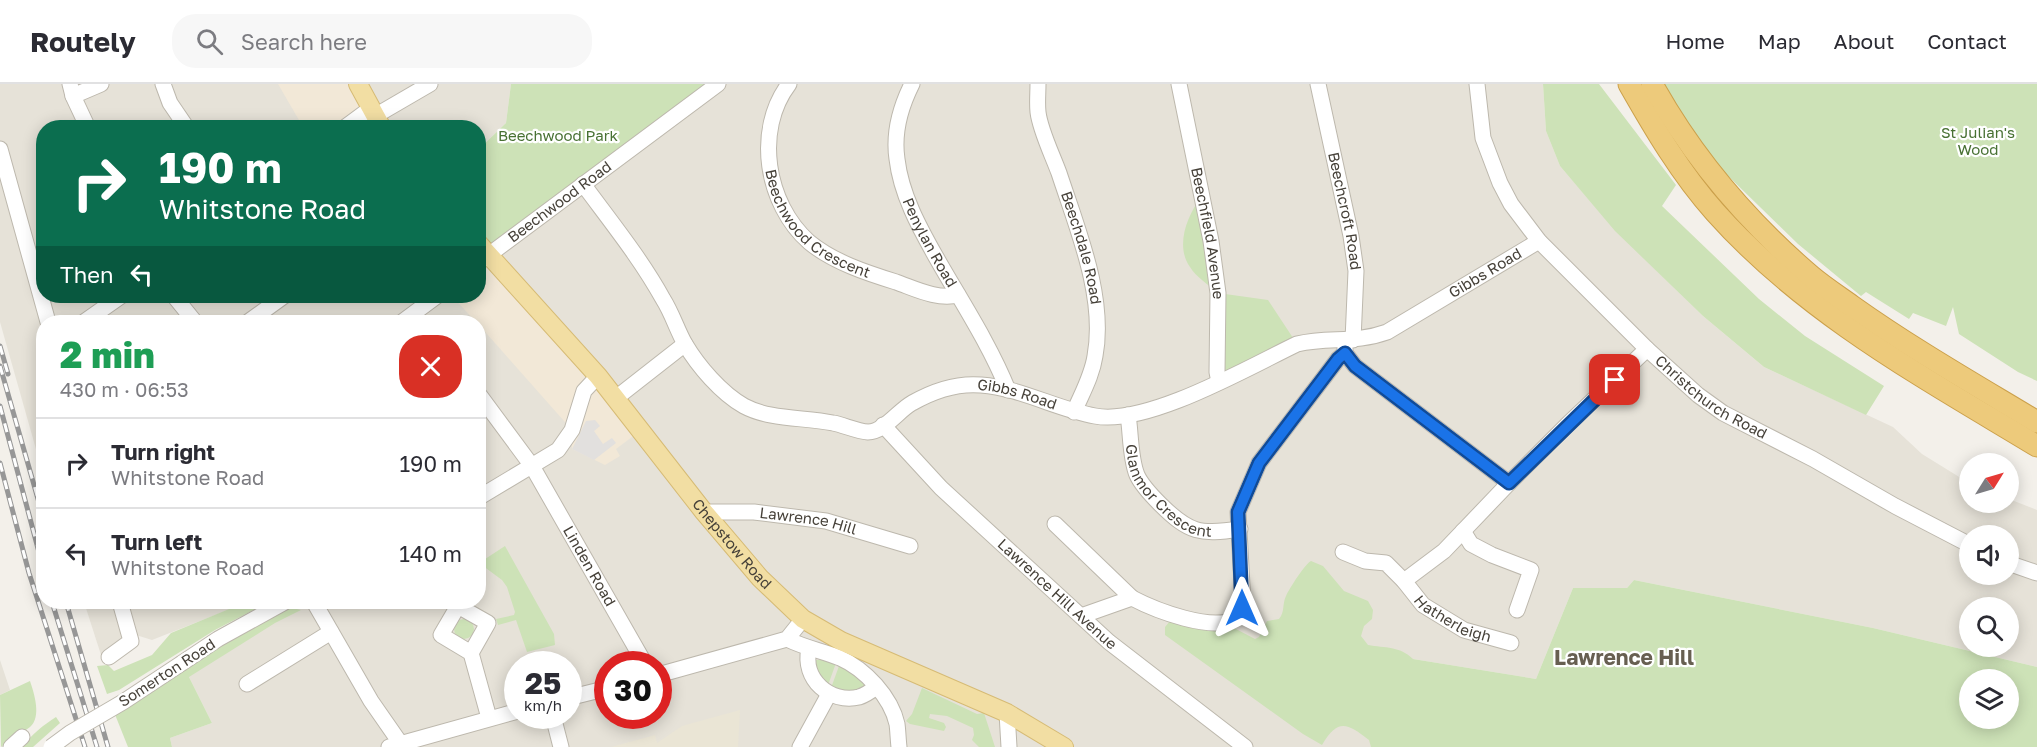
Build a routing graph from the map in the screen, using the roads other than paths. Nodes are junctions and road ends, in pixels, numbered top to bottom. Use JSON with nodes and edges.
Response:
{"nodes":[{"id":1,"x":101,"y":84,"type":"edge"},
{"id":2,"x":163,"y":84,"type":"edge"},
{"id":3,"x":358,"y":84,"type":"edge"},
{"id":4,"x":430,"y":84,"type":"edge"},
{"id":5,"x":718,"y":84,"type":"edge"},
{"id":6,"x":789,"y":84,"type":"edge"},
{"id":7,"x":912,"y":84,"type":"edge"},
{"id":8,"x":1038,"y":84,"type":"edge"},
{"id":9,"x":1179,"y":84,"type":"edge"},
{"id":10,"x":1318,"y":84,"type":"edge"},
{"id":11,"x":1477,"y":84,"type":"edge"},
{"id":12,"x":1629,"y":84,"type":"edge"},
{"id":13,"x":1652,"y":84,"type":"edge"},
{"id":14,"x":72,"y":90,"type":"edge"},
{"id":15,"x":376,"y":117,"type":"edge"},
{"id":16,"x":85,"y":120,"type":"edge"},
{"id":17,"x":182,"y":120,"type":"edge"},
{"id":18,"x":0,"y":149,"type":"edge"},
{"id":19,"x":583,"y":184,"type":"junction"},
{"id":20,"x":1539,"y":241,"type":"junction"},
{"id":21,"x":486,"y":251,"type":"edge"},
{"id":22,"x":486,"y":258,"type":"edge"},
{"id":23,"x":36,"y":279,"type":"edge"},
{"id":24,"x":958,"y":295,"type":"junction"},
{"id":25,"x":111,"y":303,"type":"edge"},
{"id":26,"x":180,"y":303,"type":"edge"},
{"id":27,"x":274,"y":303,"type":"edge"},
{"id":28,"x":428,"y":303,"type":"edge"},
{"id":29,"x":94,"y":315,"type":"edge"},
{"id":30,"x":189,"y":315,"type":"edge"},
{"id":31,"x":258,"y":315,"type":"edge"},
{"id":32,"x":411,"y":315,"type":"edge"},
{"id":33,"x":685,"y":344,"type":"junction"},
{"id":34,"x":1348,"y":344,"type":"junction"},
{"id":35,"x":1647,"y":349,"type":"junction"},
{"id":36,"x":598,"y":376,"type":"junction"},
{"id":37,"x":1220,"y":382,"type":"junction"},
{"id":38,"x":1008,"y":390,"type":"junction"},
{"id":39,"x":616,"y":398,"type":"junction"},
{"id":40,"x":486,"y":404,"type":"edge"},
{"id":41,"x":1074,"y":412,"type":"junction"},
{"id":42,"x":1128,"y":415,"type":"junction"},
{"id":43,"x":2037,"y":422,"type":"edge"},
{"id":44,"x":883,"y":425,"type":"junction"},
{"id":45,"x":2037,"y":447,"type":"edge"},
{"id":46,"x":532,"y":466,"type":"junction"},
{"id":47,"x":1509,"y":483,"type":"junction"},
{"id":48,"x":486,"y":493,"type":"edge"},
{"id":49,"x":704,"y":512,"type":"junction"},
{"id":50,"x":1055,"y":524,"type":"dead end"},
{"id":51,"x":1240,"y":529,"type":"junction"},
{"id":52,"x":1463,"y":531,"type":"junction"},
{"id":53,"x":1959,"y":539,"type":"edge"},
{"id":54,"x":910,"y":546,"type":"dead end"},
{"id":55,"x":1343,"y":552,"type":"dead end"},
{"id":56,"x":2019,"y":567,"type":"edge"},
{"id":57,"x":2037,"y":573,"type":"edge"},
{"id":58,"x":1404,"y":581,"type":"junction"},
{"id":59,"x":1132,"y":598,"type":"junction"},
{"id":60,"x":123,"y":609,"type":"edge"},
{"id":61,"x":272,"y":609,"type":"edge"},
{"id":62,"x":318,"y":609,"type":"edge"},
{"id":63,"x":1517,"y":610,"type":"dead end"},
{"id":64,"x":1081,"y":616,"type":"junction"},
{"id":65,"x":803,"y":619,"type":"junction"},
{"id":66,"x":331,"y":632,"type":"junction"},
{"id":67,"x":788,"y":639,"type":"junction"},
{"id":68,"x":1511,"y":643,"type":"dead end"},
{"id":69,"x":808,"y":649,"type":"junction"},
{"id":70,"x":638,"y":651,"type":"edge"},
{"id":71,"x":471,"y":653,"type":"dead end"},
{"id":72,"x":109,"y":657,"type":"dead end"},
{"id":73,"x":672,"y":671,"type":"edge"},
{"id":74,"x":247,"y":684,"type":"dead end"},
{"id":75,"x":876,"y":687,"type":"junction"},
{"id":76,"x":829,"y":694,"type":"junction"},
{"id":77,"x":1007,"y":713,"type":"junction"},
{"id":78,"x":504,"y":714,"type":"edge"},
{"id":79,"x":489,"y":718,"type":"junction"},
{"id":80,"x":556,"y":729,"type":"edge"},
{"id":81,"x":397,"y":746,"type":"edge"},
{"id":82,"x":51,"y":747,"type":"edge"},
{"id":83,"x":561,"y":747,"type":"edge"},
{"id":84,"x":800,"y":747,"type":"edge"},
{"id":85,"x":899,"y":747,"type":"edge"},
{"id":86,"x":1008,"y":747,"type":"edge"},
{"id":87,"x":1064,"y":747,"type":"edge"},
{"id":88,"x":1245,"y":747,"type":"edge"}],
"edges":[{"from":1,"to":14,"type":"street"},
{"from":2,"to":17,"type":"street"},
{"from":3,"to":15,"type":"main road"},
{"from":4,"to":15,"type":"street"},
{"from":5,"to":19,"type":"street","name":"Beechwood Road"},
{"from":6,"to":24,"type":"street","name":"Beechwood Crescent"},
{"from":7,"to":24,"type":"street","name":"Penylan Road"},
{"from":8,"to":41,"type":"street","name":"Beechdale Road"},
{"from":9,"to":37,"type":"street","name":"Beechfield Avenue"},
{"from":10,"to":34,"type":"street","name":"Beechcroft Road"},
{"from":11,"to":20,"type":"street","name":"Christchurch Road"},
{"from":12,"to":45,"type":"highway"},
{"from":13,"to":43,"type":"highway"},
{"from":14,"to":16,"type":"street"},
{"from":18,"to":23,"type":"street"},
{"from":19,"to":21,"type":"street","name":"Beechwood Road"},
{"from":19,"to":33,"type":"street","name":"Gibbs Road"},
{"from":20,"to":34,"type":"street","name":"Gibbs Road"},
{"from":20,"to":35,"type":"street","name":"Christchurch Road"},
{"from":22,"to":36,"type":"main road","name":"Chepstow Road"},
{"from":24,"to":38,"type":"street","name":"Penylan Road"},
{"from":25,"to":29,"type":"street"},
{"from":26,"to":30,"type":"street"},
{"from":27,"to":31,"type":"street"},
{"from":28,"to":32,"type":"street"},
{"from":33,"to":39,"type":"street"},
{"from":33,"to":44,"type":"street","name":"Gibbs Road"},
{"from":34,"to":37,"type":"street","name":"Gibbs Road"},
{"from":34,"to":47,"type":"street"},
{"from":34,"to":51,"type":"street"},
{"from":35,"to":47,"type":"street","name":"Hatherleigh"},
{"from":35,"to":53,"type":"street","name":"Christchurch Road"},
{"from":36,"to":39,"type":"main road","name":"Chepstow Road"},
{"from":36,"to":46,"type":"street"},
{"from":37,"to":42,"type":"street","name":"Gibbs Road"},
{"from":38,"to":41,"type":"street","name":"Gibbs Road"},
{"from":38,"to":44,"type":"street","name":"Gibbs Road"},
{"from":39,"to":49,"type":"main road","name":"Chepstow Road"},
{"from":40,"to":46,"type":"street","name":"Linden Road"},
{"from":41,"to":42,"type":"street","name":"Gibbs Road"},
{"from":42,"to":51,"type":"street","name":"Glanmor Crescent"},
{"from":44,"to":64,"type":"street","name":"Lawrence Hill Avenue"},
{"from":46,"to":48,"type":"street"},
{"from":46,"to":70,"type":"street","name":"Linden Road"},
{"from":47,"to":52,"type":"street","name":"Hatherleigh"},
{"from":49,"to":54,"type":"street","name":"Lawrence Hill"},
{"from":49,"to":65,"type":"main road","name":"Chepstow Road"},
{"from":50,"to":59,"type":"street"},
{"from":51,"to":59,"type":"street"},
{"from":52,"to":58,"type":"street","name":"Hatherleigh"},
{"from":52,"to":63,"type":"street"},
{"from":55,"to":58,"type":"street","name":"Hatherleigh"},
{"from":56,"to":57,"type":"street"},
{"from":58,"to":68,"type":"street","name":"Hatherleigh"},
{"from":59,"to":64,"type":"street"},
{"from":60,"to":72,"type":"street"},
{"from":61,"to":82,"type":"street","name":"Somerton Road","bridge":true},
{"from":62,"to":66,"type":"street"},
{"from":64,"to":88,"type":"street","name":"Lawrence Hill Avenue"},
{"from":65,"to":67,"type":"street"},
{"from":65,"to":77,"type":"main road","name":"Chepstow Road"},
{"from":66,"to":74,"type":"street"},
{"from":66,"to":81,"type":"street"},
{"from":67,"to":69,"type":"street"},
{"from":67,"to":73,"type":"street"},
{"from":69,"to":75,"type":"street"},
{"from":69,"to":76,"type":"street"},
{"from":71,"to":79,"type":"street"},
{"from":75,"to":76,"type":"street"},
{"from":75,"to":85,"type":"street"},
{"from":76,"to":84,"type":"street"},
{"from":77,"to":86,"type":"street"},
{"from":77,"to":87,"type":"main road","name":"Chepstow Road"},
{"from":78,"to":79,"type":"street"},
{"from":79,"to":81,"type":"street"},
{"from":80,"to":83,"type":"street"}]}
